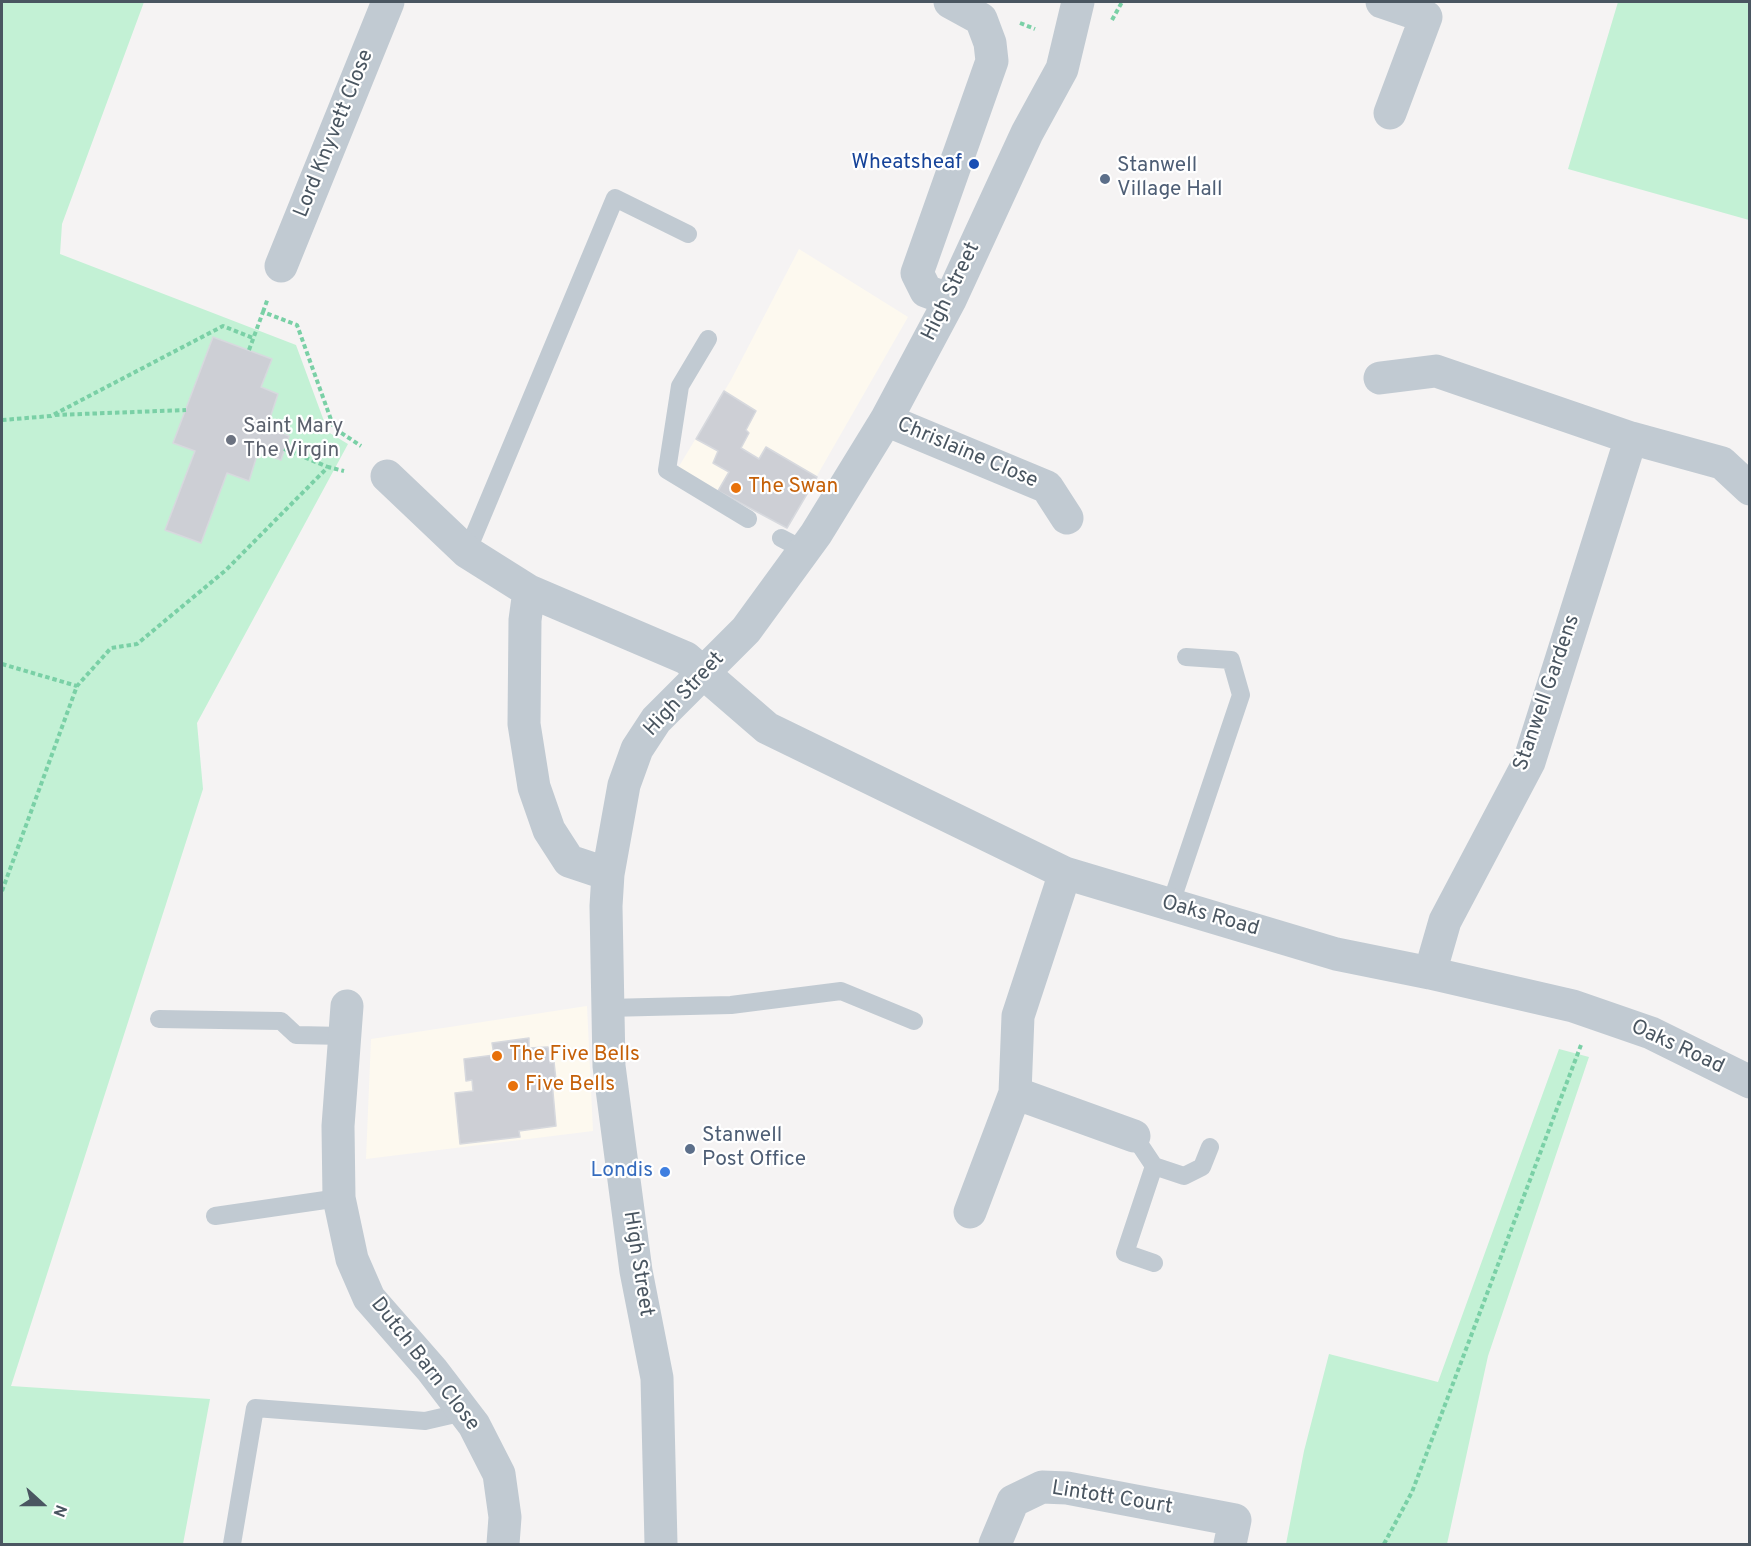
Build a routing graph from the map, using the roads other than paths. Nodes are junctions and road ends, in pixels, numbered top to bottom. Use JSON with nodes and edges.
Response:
{"nodes":[{"id":1,"x":388,"y":2,"type":"edge"},
{"id":2,"x":950,"y":2,"type":"edge"},
{"id":3,"x":1078,"y":2,"type":"edge"},
{"id":4,"x":1382,"y":2,"type":"edge"},
{"id":5,"x":1390,"y":113,"type":"dead end"},
{"id":6,"x":688,"y":234,"type":"dead end"},
{"id":7,"x":281,"y":266,"type":"dead end"},
{"id":8,"x":950,"y":300,"type":"junction"},
{"id":9,"x":708,"y":339,"type":"dead end"},
{"id":10,"x":1380,"y":378,"type":"dead end"},
{"id":11,"x":886,"y":420,"type":"junction"},
{"id":12,"x":1631,"y":438,"type":"junction"},
{"id":13,"x":387,"y":476,"type":"dead end"},
{"id":14,"x":1749,"y":489,"type":"edge"},
{"id":15,"x":1067,"y":518,"type":"dead end"},
{"id":16,"x":748,"y":519,"type":"dead end"},
{"id":17,"x":467,"y":552,"type":"junction"},
{"id":18,"x":529,"y":591,"type":"junction"},
{"id":19,"x":1186,"y":657,"type":"dead end"},
{"id":20,"x":704,"y":674,"type":"junction"},
{"id":21,"x":1065,"y":873,"type":"junction"},
{"id":22,"x":608,"y":874,"type":"junction"},
{"id":23,"x":1170,"y":906,"type":"junction"},
{"id":24,"x":1430,"y":973,"type":"junction"},
{"id":25,"x":607,"y":1008,"type":"junction"},
{"id":26,"x":159,"y":1019,"type":"dead end"},
{"id":27,"x":345,"y":1021,"type":"joint"},
{"id":28,"x":914,"y":1022,"type":"dead end"},
{"id":29,"x":1749,"y":1082,"type":"edge"},
{"id":30,"x":1015,"y":1093,"type":"junction"},
{"id":31,"x":1134,"y":1136,"type":"joint"},
{"id":32,"x":1210,"y":1147,"type":"dead end"},
{"id":33,"x":1154,"y":1166,"type":"junction"},
{"id":34,"x":339,"y":1198,"type":"junction"},
{"id":35,"x":970,"y":1212,"type":"dead end"},
{"id":36,"x":215,"y":1216,"type":"dead end"},
{"id":37,"x":1154,"y":1263,"type":"dead end"},
{"id":38,"x":464,"y":1412,"type":"junction"},
{"id":39,"x":232,"y":1545,"type":"edge"},
{"id":40,"x":503,"y":1545,"type":"edge"},
{"id":41,"x":662,"y":1545,"type":"edge"},
{"id":42,"x":995,"y":1545,"type":"edge"},
{"id":43,"x":1230,"y":1545,"type":"edge"}],
"edges":[{"from":1,"to":7,"type":"street","name":"Lord Knyvett Close"},
{"from":2,"to":8,"type":"street"},
{"from":3,"to":8,"type":"street","name":"High Street"},
{"from":4,"to":5,"type":"street"},
{"from":6,"to":17,"type":"lane"},
{"from":8,"to":11,"type":"street","name":"High Street"},
{"from":9,"to":16,"type":"lane"},
{"from":10,"to":12,"type":"street"},
{"from":11,"to":15,"type":"street","name":"Chrislaine Close"},
{"from":11,"to":20,"type":"street","name":"High Street"},
{"from":12,"to":14,"type":"street"},
{"from":12,"to":24,"type":"street","name":"Stanwell Gardens"},
{"from":13,"to":17,"type":"street","name":"Oaks Road"},
{"from":17,"to":18,"type":"street","name":"Oaks Road"},
{"from":18,"to":20,"type":"street","name":"Oaks Road"},
{"from":18,"to":22,"type":"street"},
{"from":19,"to":23,"type":"lane"},
{"from":20,"to":21,"type":"street","name":"Oaks Road"},
{"from":20,"to":22,"type":"street","name":"High Street"},
{"from":21,"to":23,"type":"street","name":"Oaks Road"},
{"from":21,"to":30,"type":"street"},
{"from":22,"to":25,"type":"street","name":"High Street"},
{"from":23,"to":24,"type":"street","name":"Oaks Road"},
{"from":24,"to":29,"type":"street","name":"Oaks Road"},
{"from":25,"to":28,"type":"lane"},
{"from":25,"to":41,"type":"street","name":"High Street"},
{"from":26,"to":27,"type":"lane"},
{"from":27,"to":34,"type":"street","name":"Dutch Barn Close"},
{"from":30,"to":31,"type":"street"},
{"from":30,"to":35,"type":"street"},
{"from":31,"to":33,"type":"lane"},
{"from":32,"to":33,"type":"lane"},
{"from":33,"to":37,"type":"lane"},
{"from":34,"to":36,"type":"lane"},
{"from":34,"to":38,"type":"street","name":"Dutch Barn Close"},
{"from":38,"to":39,"type":"lane"},
{"from":38,"to":40,"type":"street","name":"Dutch Barn Close"},
{"from":42,"to":43,"type":"street","name":"Lintott Court"}]}
